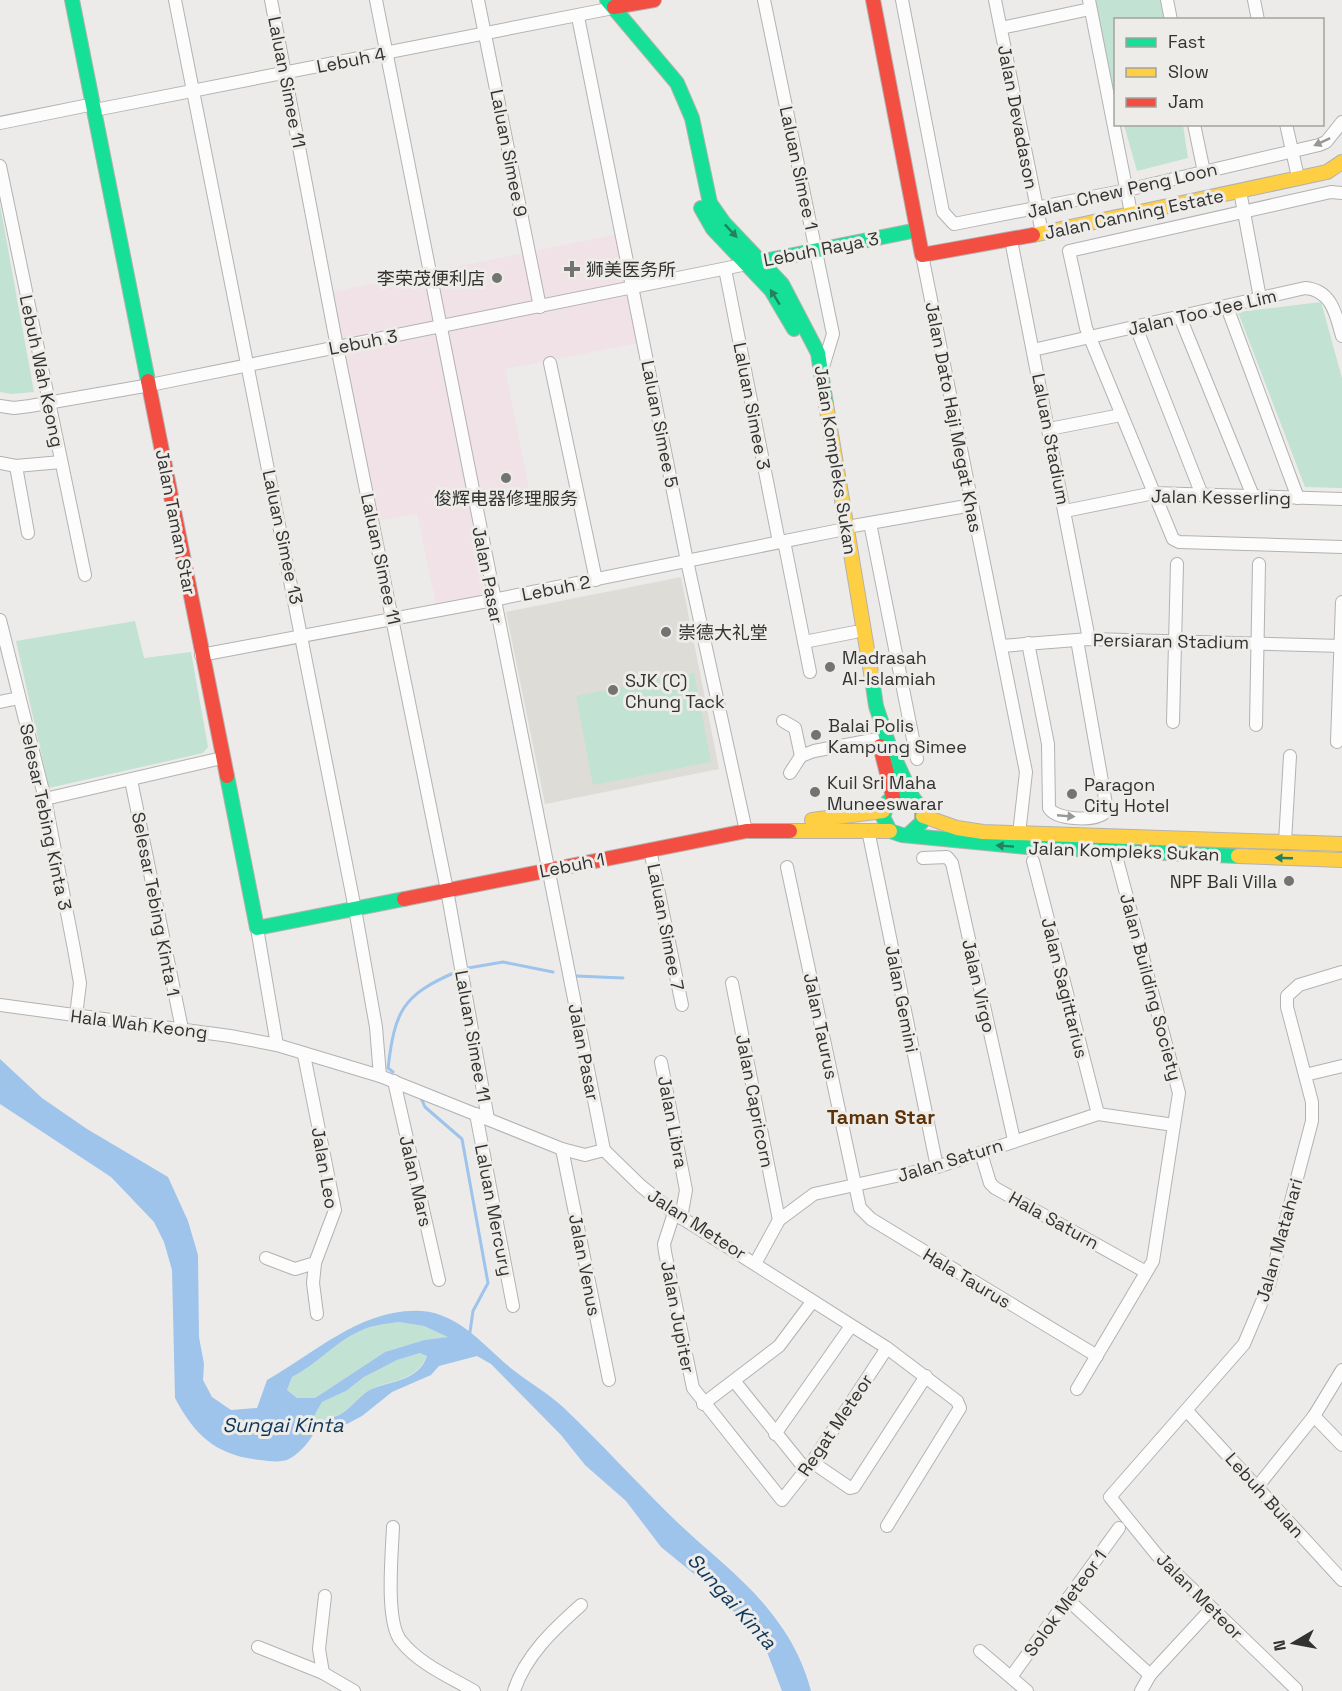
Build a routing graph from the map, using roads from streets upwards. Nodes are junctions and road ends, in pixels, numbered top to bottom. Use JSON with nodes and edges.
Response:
{"nodes":[{"id":1,"x":72,"y":0,"type":"edge"},
{"id":2,"x":176,"y":0,"type":"edge"},
{"id":3,"x":271,"y":0,"type":"edge"},
{"id":4,"x":376,"y":0,"type":"edge"},
{"id":5,"x":478,"y":0,"type":"edge"},
{"id":6,"x":654,"y":0,"type":"edge"},
{"id":7,"x":764,"y":0,"type":"edge"},
{"id":8,"x":873,"y":0,"type":"edge"},
{"id":9,"x":902,"y":0,"type":"edge"},
{"id":10,"x":995,"y":0,"type":"edge"},
{"id":11,"x":1167,"y":0,"type":"edge"},
{"id":12,"x":1255,"y":0,"type":"edge"},
{"id":13,"x":607,"y":4,"type":"edge"},
{"id":14,"x":1090,"y":4,"type":"edge"},
{"id":15,"x":578,"y":17,"type":"junction"},
{"id":16,"x":1171,"y":18,"type":"edge"},
{"id":17,"x":1258,"y":18,"type":"edge"},
{"id":18,"x":1001,"y":28,"type":"junction"},
{"id":19,"x":485,"y":34,"type":"junction"},
{"id":20,"x":387,"y":53,"type":"junction"},
{"id":21,"x":286,"y":73,"type":"junction"},
{"id":22,"x":194,"y":90,"type":"junction"},
{"id":23,"x":94,"y":107,"type":"junction"},
{"id":24,"x":1342,"y":122,"type":"edge"},
{"id":25,"x":0,"y":123,"type":"edge"},
{"id":26,"x":1114,"y":125,"type":"edge"},
{"id":27,"x":1114,"y":126,"type":"edge"},
{"id":28,"x":1194,"y":126,"type":"edge"},
{"id":29,"x":1287,"y":126,"type":"edge"},
{"id":30,"x":1293,"y":150,"type":"junction"},
{"id":31,"x":1342,"y":162,"type":"edge"},
{"id":32,"x":0,"y":166,"type":"edge"},
{"id":33,"x":1204,"y":172,"type":"junction"},
{"id":34,"x":1327,"y":172,"type":"junction"},
{"id":35,"x":1342,"y":174,"type":"edge"},
{"id":36,"x":1298,"y":177,"type":"junction"},
{"id":37,"x":1127,"y":190,"type":"junction"},
{"id":38,"x":1240,"y":191,"type":"junction"},
{"id":39,"x":1342,"y":192,"type":"edge"},
{"id":40,"x":3,"y":194,"type":"edge"},
{"id":41,"x":1036,"y":208,"type":"junction"},
{"id":42,"x":1131,"y":213,"type":"junction"},
{"id":43,"x":1242,"y":213,"type":"junction"},
{"id":44,"x":1065,"y":228,"type":"junction"},
{"id":45,"x":917,"y":231,"type":"junction"},
{"id":46,"x":1042,"y":233,"type":"junction"},
{"id":47,"x":1011,"y":240,"type":"junction"},
{"id":48,"x":816,"y":250,"type":"junction"},
{"id":49,"x":1069,"y":251,"type":"junction"},
{"id":50,"x":922,"y":255,"type":"junction"},
{"id":51,"x":754,"y":263,"type":"junction"},
{"id":52,"x":725,"y":269,"type":"junction"},
{"id":53,"x":633,"y":287,"type":"junction"},
{"id":54,"x":1260,"y":298,"type":"junction"},
{"id":55,"x":1227,"y":306,"type":"junction"},
{"id":56,"x":540,"y":307,"type":"junction"},
{"id":57,"x":1180,"y":317,"type":"junction"},
{"id":58,"x":440,"y":326,"type":"junction"},
{"id":59,"x":1136,"y":327,"type":"junction"},
{"id":60,"x":1342,"y":336,"type":"edge"},
{"id":61,"x":1091,"y":338,"type":"junction"},
{"id":62,"x":337,"y":347,"type":"junction"},
{"id":63,"x":1033,"y":350,"type":"junction"},
{"id":64,"x":550,"y":363,"type":"dead end"},
{"id":65,"x":247,"y":365,"type":"junction"},
{"id":66,"x":822,"y":370,"type":"junction"},
{"id":67,"x":150,"y":385,"type":"junction"},
{"id":68,"x":49,"y":403,"type":"junction"},
{"id":69,"x":0,"y":406,"type":"edge"},
{"id":70,"x":1121,"y":415,"type":"junction"},
{"id":71,"x":1049,"y":429,"type":"junction"},
{"id":72,"x":61,"y":462,"type":"junction"},
{"id":73,"x":0,"y":464,"type":"edge"},
{"id":74,"x":16,"y":466,"type":"junction"},
{"id":75,"x":1154,"y":493,"type":"junction"},
{"id":76,"x":1202,"y":495,"type":"junction"},
{"id":77,"x":1253,"y":496,"type":"junction"},
{"id":78,"x":1298,"y":498,"type":"junction"},
{"id":79,"x":1342,"y":499,"type":"edge"},
{"id":80,"x":972,"y":505,"type":"junction"},
{"id":81,"x":1065,"y":512,"type":"junction"},
{"id":82,"x":870,"y":523,"type":"junction"},
{"id":83,"x":843,"y":528,"type":"junction"},
{"id":84,"x":28,"y":533,"type":"dead end"},
{"id":85,"x":782,"y":542,"type":"junction"},
{"id":86,"x":1342,"y":547,"type":"edge"},
{"id":87,"x":687,"y":561,"type":"junction"},
{"id":88,"x":1177,"y":564,"type":"dead end"},
{"id":89,"x":1259,"y":564,"type":"dead end"},
{"id":90,"x":85,"y":575,"type":"dead end"},
{"id":91,"x":596,"y":580,"type":"junction"},
{"id":92,"x":493,"y":600,"type":"junction"},
{"id":93,"x":1342,"y":602,"type":"edge"},
{"id":94,"x":393,"y":619,"type":"junction"},
{"id":95,"x":0,"y":620,"type":"edge"},
{"id":96,"x":855,"y":632,"type":"junction"},
{"id":97,"x":303,"y":636,"type":"junction"},
{"id":98,"x":1083,"y":640,"type":"junction"},
{"id":99,"x":1175,"y":640,"type":"junction"},
{"id":100,"x":804,"y":642,"type":"junction"},
{"id":101,"x":1257,"y":642,"type":"junction"},
{"id":102,"x":1028,"y":643,"type":"junction"},
{"id":103,"x":1001,"y":646,"type":"junction"},
{"id":104,"x":1341,"y":646,"type":"edge"},
{"id":105,"x":201,"y":655,"type":"junction"},
{"id":106,"x":810,"y":672,"type":"dead end"},
{"id":107,"x":20,"y":698,"type":"junction"},
{"id":108,"x":0,"y":702,"type":"edge"},
{"id":109,"x":783,"y":721,"type":"dead end"},
{"id":110,"x":1173,"y":722,"type":"dead end"},
{"id":111,"x":1256,"y":725,"type":"dead end"},
{"id":112,"x":878,"y":739,"type":"junction"},
{"id":113,"x":1337,"y":741,"type":"dead end"},
{"id":114,"x":801,"y":756,"type":"junction"},
{"id":115,"x":1290,"y":756,"type":"dead end"},
{"id":116,"x":222,"y":758,"type":"junction"},
{"id":117,"x":917,"y":759,"type":"dead end"},
{"id":118,"x":1049,"y":770,"type":"junction"},
{"id":119,"x":1026,"y":772,"type":"junction"},
{"id":120,"x":790,"y":773,"type":"dead end"},
{"id":121,"x":131,"y":780,"type":"junction"},
{"id":122,"x":893,"y":797,"type":"junction"},
{"id":123,"x":913,"y":798,"type":"junction"},
{"id":124,"x":45,"y":800,"type":"junction"},
{"id":125,"x":883,"y":811,"type":"junction"},
{"id":126,"x":923,"y":816,"type":"junction"},
{"id":127,"x":868,"y":830,"type":"junction"},
{"id":128,"x":746,"y":831,"type":"junction"},
{"id":129,"x":890,"y":831,"type":"junction"},
{"id":130,"x":1019,"y":834,"type":"junction"},
{"id":131,"x":908,"y":835,"type":"junction"},
{"id":132,"x":1285,"y":842,"type":"junction"},
{"id":133,"x":1342,"y":844,"type":"edge"},
{"id":134,"x":650,"y":850,"type":"junction"},
{"id":135,"x":1115,"y":852,"type":"junction"},
{"id":136,"x":923,"y":858,"type":"dead end"},
{"id":137,"x":1342,"y":860,"type":"edge"},
{"id":138,"x":1033,"y":861,"type":"dead end"},
{"id":139,"x":788,"y":867,"type":"dead end"},
{"id":140,"x":548,"y":870,"type":"junction"},
{"id":141,"x":447,"y":890,"type":"junction"},
{"id":142,"x":355,"y":909,"type":"junction"},
{"id":143,"x":257,"y":928,"type":"junction"},
{"id":144,"x":1342,"y":972,"type":"edge"},
{"id":145,"x":732,"y":983,"type":"dead end"},
{"id":146,"x":0,"y":1005,"type":"edge"},
{"id":147,"x":682,"y":1005,"type":"dead end"},
{"id":148,"x":76,"y":1016,"type":"junction"},
{"id":149,"x":182,"y":1029,"type":"junction"},
{"id":150,"x":277,"y":1045,"type":"junction"},
{"id":151,"x":304,"y":1055,"type":"junction"},
{"id":152,"x":661,"y":1062,"type":"dead end"},
{"id":153,"x":1342,"y":1066,"type":"edge"},
{"id":154,"x":1305,"y":1075,"type":"junction"},
{"id":155,"x":380,"y":1076,"type":"junction"},
{"id":156,"x":394,"y":1082,"type":"junction"},
{"id":157,"x":476,"y":1114,"type":"junction"},
{"id":158,"x":1098,"y":1114,"type":"junction"},
{"id":159,"x":488,"y":1119,"type":"junction"},
{"id":160,"x":1174,"y":1125,"type":"junction"},
{"id":161,"x":1014,"y":1140,"type":"junction"},
{"id":162,"x":562,"y":1149,"type":"junction"},
{"id":163,"x":604,"y":1150,"type":"junction"},
{"id":164,"x":981,"y":1153,"type":"junction"},
{"id":165,"x":937,"y":1167,"type":"junction"},
{"id":166,"x":854,"y":1186,"type":"junction"},
{"id":167,"x":678,"y":1215,"type":"junction"},
{"id":168,"x":778,"y":1220,"type":"junction"},
{"id":169,"x":266,"y":1258,"type":"dead end"},
{"id":170,"x":756,"y":1262,"type":"junction"},
{"id":171,"x":315,"y":1263,"type":"junction"},
{"id":172,"x":1146,"y":1272,"type":"junction"},
{"id":173,"x":439,"y":1280,"type":"dead end"},
{"id":174,"x":812,"y":1302,"type":"junction"},
{"id":175,"x":513,"y":1306,"type":"dead end"},
{"id":176,"x":317,"y":1314,"type":"dead end"},
{"id":177,"x":851,"y":1326,"type":"junction"},
{"id":178,"x":887,"y":1348,"type":"junction"},
{"id":179,"x":1097,"y":1356,"type":"junction"},
{"id":180,"x":1342,"y":1370,"type":"edge"},
{"id":181,"x":926,"y":1376,"type":"junction"},
{"id":182,"x":609,"y":1380,"type":"dead end"},
{"id":183,"x":735,"y":1382,"type":"junction"},
{"id":184,"x":1077,"y":1389,"type":"dead end"},
{"id":185,"x":703,"y":1404,"type":"junction"},
{"id":186,"x":1187,"y":1411,"type":"junction"},
{"id":187,"x":1314,"y":1416,"type":"junction"},
{"id":188,"x":775,"y":1434,"type":"junction"},
{"id":189,"x":1342,"y":1445,"type":"edge"},
{"id":190,"x":809,"y":1466,"type":"junction"},
{"id":191,"x":1258,"y":1486,"type":"junction"},
{"id":192,"x":1110,"y":1497,"type":"joint"},
{"id":193,"x":782,"y":1500,"type":"joint"},
{"id":194,"x":887,"y":1526,"type":"dead end"},
{"id":195,"x":393,"y":1527,"type":"dead end"},
{"id":196,"x":1119,"y":1528,"type":"dead end"},
{"id":197,"x":1342,"y":1580,"type":"edge"},
{"id":198,"x":326,"y":1596,"type":"dead end"},
{"id":199,"x":1067,"y":1599,"type":"junction"},
{"id":200,"x":581,"y":1605,"type":"dead end"},
{"id":201,"x":1211,"y":1609,"type":"junction"},
{"id":202,"x":258,"y":1647,"type":"dead end"},
{"id":203,"x":980,"y":1651,"type":"dead end"},
{"id":204,"x":323,"y":1673,"type":"junction"},
{"id":205,"x":1150,"y":1675,"type":"junction"},
{"id":206,"x":1011,"y":1677,"type":"junction"},
{"id":207,"x":1296,"y":1689,"type":"dead end"},
{"id":208,"x":354,"y":1691,"type":"edge"},
{"id":209,"x":474,"y":1691,"type":"edge"},
{"id":210,"x":514,"y":1691,"type":"edge"},
{"id":211,"x":1027,"y":1691,"type":"edge"},
{"id":212,"x":1141,"y":1691,"type":"edge"}],
"edges":[{"from":1,"to":23,"type":"street","name":"Jalan Taman Star"},
{"from":2,"to":22,"type":"street","name":"Laluan Simee 13"},
{"from":3,"to":21,"type":"street","name":"Laluan Simee 11"},
{"from":4,"to":20,"type":"street","name":"Jalan Pasar"},
{"from":5,"to":19,"type":"street","name":"Laluan Simee 9"},
{"from":6,"to":13,"type":"street","name":"Lebuh 4"},
{"from":7,"to":48,"type":"street","name":"Laluan Simee 1"},
{"from":8,"to":45,"type":"street","name":"Jalan Dato Haji Megat Khas"},
{"from":9,"to":41,"type":"street","name":"Jalan Chew Peng Loon"},
{"from":10,"to":18,"type":"street","name":"Jalan Devadason"},
{"from":11,"to":16,"type":"street"},
{"from":12,"to":17,"type":"street"},
{"from":13,"to":15,"type":"street","name":"Lebuh 4"},
{"from":13,"to":51,"type":"street","name":"Jalan Kompleks Sukan"},
{"from":14,"to":18,"type":"street"},
{"from":14,"to":26,"type":"street"},
{"from":15,"to":19,"type":"street","name":"Lebuh 4"},
{"from":15,"to":53,"type":"street","name":"Laluan Simee 5"},
{"from":18,"to":41,"type":"street","name":"Jalan Devadason"},
{"from":19,"to":20,"type":"street","name":"Lebuh 4"},
{"from":19,"to":56,"type":"street","name":"Laluan Simee 9"},
{"from":20,"to":21,"type":"street","name":"Lebuh 4"},
{"from":20,"to":58,"type":"street","name":"Jalan Pasar"},
{"from":21,"to":22,"type":"street","name":"Lebuh 4"},
{"from":21,"to":62,"type":"street","name":"Laluan Simee 11"},
{"from":22,"to":23,"type":"street","name":"Lebuh 4"},
{"from":22,"to":65,"type":"street","name":"Laluan Simee 13"},
{"from":23,"to":25,"type":"street","name":"Lebuh 4"},
{"from":23,"to":67,"type":"street","name":"Jalan Taman Star"},
{"from":24,"to":30,"type":"street","name":"Jalan Chew Peng Loon","one_way":true},
{"from":27,"to":37,"type":"street"},
{"from":28,"to":33,"type":"street"},
{"from":29,"to":30,"type":"street"},
{"from":30,"to":33,"type":"street","name":"Jalan Chew Peng Loon"},
{"from":30,"to":36,"type":"street"},
{"from":31,"to":34,"type":"street","name":"Jalan Canning Estate"},
{"from":32,"to":40,"type":"street","name":"Lebuh Wah Keong"},
{"from":33,"to":37,"type":"street","name":"Jalan Chew Peng Loon"},
{"from":34,"to":35,"type":"street"},
{"from":34,"to":36,"type":"street","name":"Jalan Canning Estate"},
{"from":36,"to":38,"type":"street","name":"Jalan Canning Estate"},
{"from":37,"to":41,"type":"street","name":"Jalan Chew Peng Loon"},
{"from":37,"to":42,"type":"street"},
{"from":38,"to":42,"type":"street","name":"Jalan Canning Estate"},
{"from":38,"to":43,"type":"street"},
{"from":39,"to":43,"type":"street"},
{"from":40,"to":68,"type":"street","name":"Lebuh Wah Keong"},
{"from":41,"to":46,"type":"street","name":"Jalan Devadason"},
{"from":42,"to":44,"type":"street","name":"Jalan Canning Estate"},
{"from":43,"to":49,"type":"street"},
{"from":43,"to":54,"type":"street"},
{"from":44,"to":46,"type":"street","name":"Jalan Canning Estate"},
{"from":44,"to":49,"type":"street"},
{"from":45,"to":48,"type":"street","name":"Lebuh Raya 3"},
{"from":45,"to":50,"type":"street","name":"Jalan Dato Haji Megat Khas"},
{"from":46,"to":47,"type":"street","name":"Jalan Canning Estate"},
{"from":47,"to":50,"type":"street","name":"Jalan Canning Estate"},
{"from":47,"to":63,"type":"street","name":"Laluan Stadium"},
{"from":48,"to":51,"type":"street","name":"Lebuh Raya 3"},
{"from":48,"to":66,"type":"street","name":"Laluan Simee 1"},
{"from":49,"to":61,"type":"street"},
{"from":50,"to":80,"type":"street","name":"Jalan Dato Haji Megat Khas"},
{"from":51,"to":52,"type":"street","name":"Lebuh Raya 3"},
{"from":51,"to":66,"type":"street","name":"Jalan Kompleks Sukan"},
{"from":83,"to":51,"type":"street","name":"Jalan Kompleks Sukan","one_way":true},
{"from":52,"to":53,"type":"street","name":"Lebuh 3"},
{"from":52,"to":85,"type":"street","name":"Laluan Simee 3"},
{"from":53,"to":56,"type":"street","name":"Lebuh 3"},
{"from":53,"to":87,"type":"street","name":"Laluan Simee 5"},
{"from":54,"to":55,"type":"street","name":"Jalan Too Jee Lim"},
{"from":54,"to":60,"type":"street","name":"Jalan Too Jee Lim"},
{"from":55,"to":57,"type":"street","name":"Jalan Too Jee Lim"},
{"from":55,"to":78,"type":"street"},
{"from":56,"to":58,"type":"street","name":"Lebuh 3"},
{"from":57,"to":59,"type":"street","name":"Jalan Too Jee Lim"},
{"from":57,"to":77,"type":"street"},
{"from":58,"to":62,"type":"street","name":"Lebuh 3"},
{"from":58,"to":92,"type":"street","name":"Jalan Pasar"},
{"from":59,"to":61,"type":"street","name":"Jalan Too Jee Lim"},
{"from":59,"to":76,"type":"street"},
{"from":61,"to":63,"type":"street","name":"Jalan Too Jee Lim"},
{"from":61,"to":70,"type":"street"},
{"from":62,"to":65,"type":"street","name":"Lebuh 3"},
{"from":62,"to":94,"type":"street","name":"Laluan Simee 11"},
{"from":63,"to":71,"type":"street","name":"Laluan Stadium"},
{"from":64,"to":91,"type":"street"},
{"from":65,"to":67,"type":"street","name":"Lebuh 3"},
{"from":65,"to":97,"type":"street","name":"Laluan Simee 13"},
{"from":66,"to":83,"type":"street","name":"Jalan Kompleks Sukan"},
{"from":67,"to":68,"type":"street","name":"Lebuh 3"},
{"from":67,"to":105,"type":"street","name":"Jalan Taman Star"},
{"from":68,"to":69,"type":"street","name":"Lebuh 3"},
{"from":68,"to":72,"type":"street","name":"Lebuh Wah Keong"},
{"from":70,"to":71,"type":"street"},
{"from":70,"to":75,"type":"street"},
{"from":71,"to":81,"type":"street","name":"Laluan Stadium"},
{"from":72,"to":74,"type":"street"},
{"from":72,"to":90,"type":"street","name":"Lebuh Wah Keong"},
{"from":73,"to":74,"type":"street"},
{"from":74,"to":84,"type":"street"},
{"from":75,"to":76,"type":"street","name":"Jalan Kesserling"},
{"from":75,"to":81,"type":"street","name":"Jalan Kesserling"},
{"from":75,"to":86,"type":"street"},
{"from":76,"to":77,"type":"street","name":"Jalan Kesserling"},
{"from":77,"to":78,"type":"street","name":"Jalan Kesserling"},
{"from":78,"to":79,"type":"street","name":"Jalan Kesserling"},
{"from":80,"to":82,"type":"street","name":"Lebuh 2"},
{"from":80,"to":103,"type":"street","name":"Jalan Dato Haji Megat Khas"},
{"from":81,"to":98,"type":"street","name":"Laluan Stadium"},
{"from":82,"to":83,"type":"street","name":"Lebuh 2"},
{"from":82,"to":117,"type":"street"},
{"from":83,"to":85,"type":"street","name":"Lebuh 2"},
{"from":83,"to":96,"type":"street","name":"Jalan Kompleks Sukan"},
{"from":83,"to":123,"type":"street","name":"Jalan Kompleks Sukan"},
{"from":85,"to":87,"type":"street","name":"Lebuh 2"},
{"from":85,"to":100,"type":"street","name":"Laluan Simee 3"},
{"from":87,"to":91,"type":"street","name":"Lebuh 2"},
{"from":87,"to":128,"type":"street","name":"Laluan Simee 5"},
{"from":88,"to":99,"type":"street"},
{"from":89,"to":101,"type":"street"},
{"from":91,"to":92,"type":"street","name":"Lebuh 2"},
{"from":92,"to":94,"type":"street","name":"Lebuh 2"},
{"from":92,"to":140,"type":"street","name":"Jalan Pasar"},
{"from":93,"to":104,"type":"street"},
{"from":94,"to":97,"type":"street","name":"Lebuh 2"},
{"from":94,"to":141,"type":"street","name":"Laluan Simee 11"},
{"from":95,"to":107,"type":"street","name":"Selesar Tebing Kinta 3"},
{"from":96,"to":100,"type":"street"},
{"from":96,"to":112,"type":"street","name":"Jalan Kompleks Sukan"},
{"from":97,"to":105,"type":"street","name":"Lebuh 2"},
{"from":97,"to":142,"type":"street","name":"Laluan Simee 13"},
{"from":98,"to":99,"type":"street","name":"Persiaran Stadium"},
{"from":98,"to":102,"type":"street","name":"Persiaran Stadium"},
{"from":118,"to":98,"type":"street","name":"Laluan Stadium","one_way":true},
{"from":99,"to":101,"type":"street","name":"Persiaran Stadium"},
{"from":99,"to":110,"type":"street"},
{"from":100,"to":106,"type":"street","name":"Laluan Simee 3"},
{"from":101,"to":104,"type":"street","name":"Persiaran Stadium"},
{"from":101,"to":111,"type":"street"},
{"from":102,"to":103,"type":"street","name":"Persiaran Stadium"},
{"from":102,"to":118,"type":"street"},
{"from":103,"to":119,"type":"street","name":"Jalan Dato Haji Megat Khas"},
{"from":104,"to":113,"type":"street"},
{"from":105,"to":116,"type":"street","name":"Jalan Taman Star"},
{"from":107,"to":108,"type":"street"},
{"from":107,"to":124,"type":"street","name":"Selesar Tebing Kinta 3"},
{"from":109,"to":114,"type":"street"},
{"from":112,"to":114,"type":"street"},
{"from":112,"to":122,"type":"street","name":"Jalan Kompleks Sukan"},
{"from":114,"to":120,"type":"street"},
{"from":115,"to":132,"type":"street"},
{"from":116,"to":121,"type":"street"},
{"from":116,"to":143,"type":"street","name":"Jalan Taman Star"},
{"from":118,"to":119,"type":"street"},
{"from":119,"to":130,"type":"street","name":"Jalan Dato Haji Megat Khas"},
{"from":121,"to":124,"type":"street"},
{"from":121,"to":149,"type":"street","name":"Selesar Tebing Kinta 1"},
{"from":122,"to":123,"type":"street"},
{"from":122,"to":125,"type":"street"},
{"from":123,"to":126,"type":"street","name":"Jalan Kompleks Sukan"},
{"from":124,"to":148,"type":"street","name":"Selesar Tebing Kinta 3"},
{"from":125,"to":128,"type":"street"},
{"from":125,"to":129,"type":"street"},
{"from":126,"to":130,"type":"street","name":"Jalan Kompleks Sukan"},
{"from":126,"to":131,"type":"street"},
{"from":127,"to":128,"type":"street","name":"Lebuh 1"},
{"from":127,"to":129,"type":"street","name":"Lebuh 1"},
{"from":127,"to":165,"type":"street","name":"Jalan Gemini"},
{"from":128,"to":134,"type":"street","name":"Lebuh 1"},
{"from":129,"to":131,"type":"street","name":"Jalan Kompleks Sukan"},
{"from":130,"to":132,"type":"street","name":"Jalan Kompleks Sukan"},
{"from":135,"to":131,"type":"street","name":"Jalan Kompleks Sukan","one_way":true},
{"from":132,"to":133,"type":"street","name":"Jalan Kompleks Sukan"},
{"from":134,"to":140,"type":"street","name":"Lebuh 1"},
{"from":134,"to":147,"type":"street","name":"Laluan Simee 7"},
{"from":137,"to":135,"type":"street","name":"Jalan Kompleks Sukan","one_way":true},
{"from":135,"to":160,"type":"street","name":"Jalan Building Society"},
{"from":136,"to":161,"type":"street","name":"Jalan Virgo"},
{"from":138,"to":158,"type":"street","name":"Jalan Sagittarius"},
{"from":139,"to":166,"type":"street","name":"Jalan Taurus"},
{"from":140,"to":141,"type":"street","name":"Lebuh 1"},
{"from":140,"to":163,"type":"street","name":"Jalan Pasar"},
{"from":141,"to":142,"type":"street","name":"Lebuh 1"},
{"from":141,"to":159,"type":"street","name":"Laluan Simee 11"},
{"from":142,"to":143,"type":"street","name":"Lebuh 1"},
{"from":142,"to":155,"type":"street","name":"Laluan Simee 13"},
{"from":143,"to":150,"type":"street","name":"Jalan Taman Star"},
{"from":144,"to":154,"type":"street","name":"Jalan Matahari"},
{"from":145,"to":168,"type":"street","name":"Jalan Capricorn"},
{"from":146,"to":148,"type":"street","name":"Hala Wah Keong"},
{"from":148,"to":149,"type":"street","name":"Hala Wah Keong"},
{"from":149,"to":150,"type":"street","name":"Hala Wah Keong"},
{"from":150,"to":151,"type":"street"},
{"from":151,"to":155,"type":"street"},
{"from":151,"to":171,"type":"street","name":"Jalan Leo"},
{"from":152,"to":167,"type":"street","name":"Jalan Libra"},
{"from":153,"to":154,"type":"street"},
{"from":154,"to":186,"type":"street","name":"Jalan Matahari"},
{"from":155,"to":156,"type":"street"},
{"from":156,"to":157,"type":"street"},
{"from":156,"to":173,"type":"street","name":"Jalan Mars"},
{"from":157,"to":159,"type":"street"},
{"from":157,"to":175,"type":"street","name":"Laluan Mercury"},
{"from":158,"to":160,"type":"street","name":"Jalan Saturn"},
{"from":158,"to":161,"type":"street","name":"Jalan Saturn"},
{"from":159,"to":162,"type":"street"},
{"from":160,"to":172,"type":"street","name":"Jalan Building Society"},
{"from":161,"to":164,"type":"street","name":"Jalan Saturn"},
{"from":162,"to":163,"type":"street"},
{"from":162,"to":182,"type":"street","name":"Jalan Venus"},
{"from":163,"to":167,"type":"street","name":"Jalan Meteor"},
{"from":164,"to":165,"type":"street","name":"Jalan Saturn"},
{"from":164,"to":172,"type":"street","name":"Hala Saturn"},
{"from":165,"to":166,"type":"street","name":"Jalan Saturn"},
{"from":166,"to":168,"type":"street","name":"Jalan Saturn"},
{"from":166,"to":179,"type":"street","name":"Hala Taurus"},
{"from":167,"to":170,"type":"street","name":"Jalan Meteor"},
{"from":167,"to":185,"type":"street","name":"Jalan Jupiter"},
{"from":168,"to":170,"type":"street","name":"Jalan Saturn"},
{"from":169,"to":171,"type":"street"},
{"from":170,"to":174,"type":"street","name":"Jalan Meteor"},
{"from":171,"to":176,"type":"street","name":"Jalan Leo"},
{"from":172,"to":179,"type":"street","name":"Jalan Building Society"},
{"from":174,"to":177,"type":"street","name":"Jalan Meteor"},
{"from":174,"to":183,"type":"street"},
{"from":177,"to":178,"type":"street","name":"Jalan Meteor"},
{"from":177,"to":188,"type":"street"},
{"from":178,"to":181,"type":"street","name":"Jalan Meteor"},
{"from":178,"to":190,"type":"street","name":"Regat Meteor"},
{"from":179,"to":184,"type":"street","name":"Jalan Building Society"},
{"from":180,"to":187,"type":"street"},
{"from":181,"to":190,"type":"street"},
{"from":181,"to":194,"type":"street","name":"Jalan Meteor"},
{"from":183,"to":185,"type":"street"},
{"from":183,"to":188,"type":"street"},
{"from":185,"to":193,"type":"street","name":"Jalan Jupiter"},
{"from":186,"to":191,"type":"street","name":"Lebuh Bulan"},
{"from":186,"to":192,"type":"street","name":"Jalan Matahari"},
{"from":187,"to":189,"type":"street"},
{"from":187,"to":191,"type":"street"},
{"from":188,"to":190,"type":"street"},
{"from":190,"to":193,"type":"street","name":"Regat Meteor"},
{"from":191,"to":197,"type":"street","name":"Lebuh Bulan"},
{"from":192,"to":201,"type":"street","name":"Jalan Meteor"},
{"from":195,"to":209,"type":"street"},
{"from":196,"to":199,"type":"street","name":"Solok Meteor 1"},
{"from":198,"to":204,"type":"street"},
{"from":199,"to":205,"type":"street"},
{"from":199,"to":206,"type":"street","name":"Solok Meteor 1"},
{"from":200,"to":210,"type":"street"},
{"from":201,"to":205,"type":"street"},
{"from":201,"to":207,"type":"street","name":"Jalan Meteor"},
{"from":202,"to":204,"type":"street"},
{"from":203,"to":206,"type":"street"},
{"from":204,"to":208,"type":"street"},
{"from":205,"to":212,"type":"street"},
{"from":206,"to":211,"type":"street"}]}
